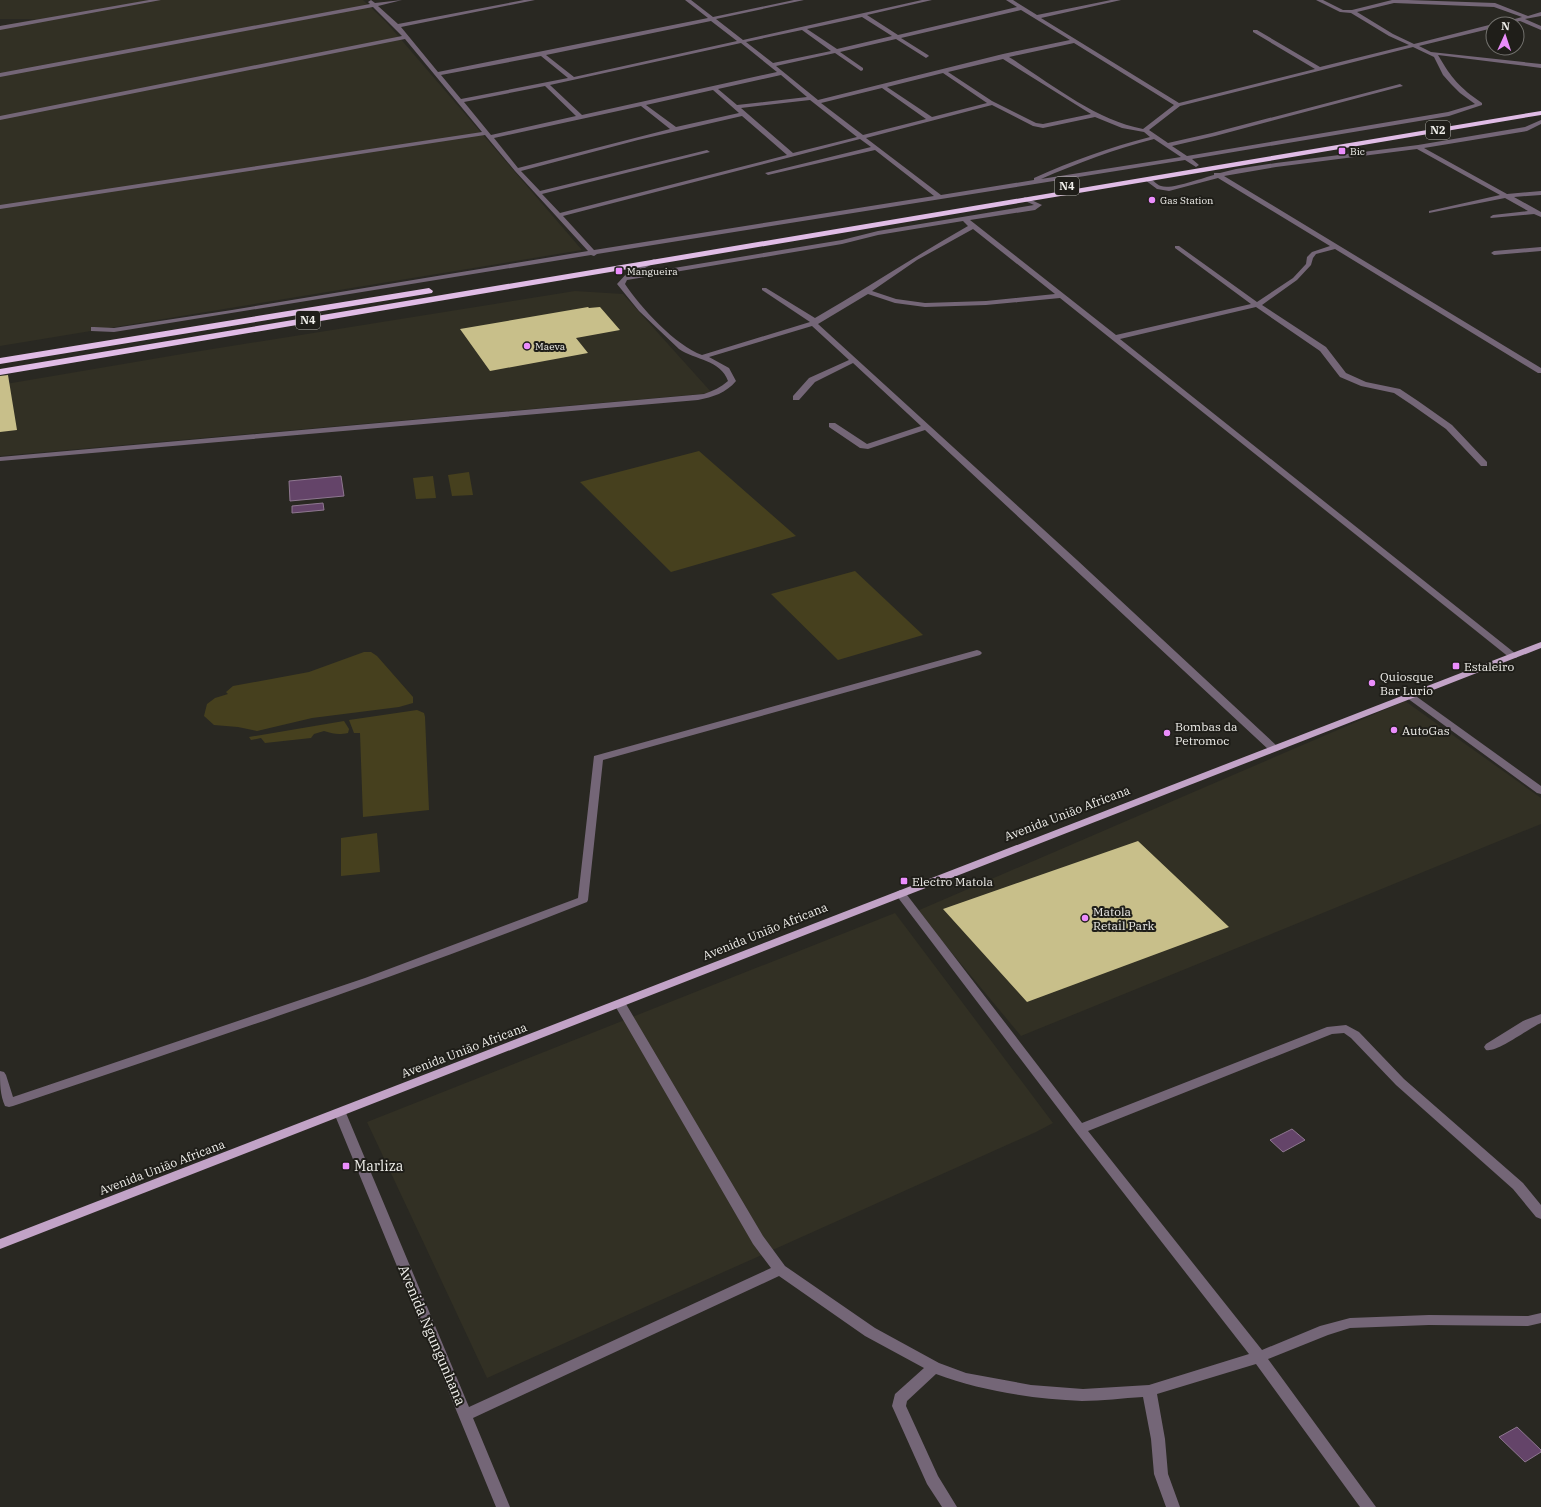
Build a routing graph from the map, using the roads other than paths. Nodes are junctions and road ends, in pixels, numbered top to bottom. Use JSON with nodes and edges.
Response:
{"nodes":[{"id":1,"x":158,"y":0,"type":"edge"},
{"id":2,"x":399,"y":0,"type":"edge"},
{"id":3,"x":532,"y":0,"type":"edge"},
{"id":4,"x":688,"y":0,"type":"edge"},
{"id":5,"x":801,"y":0,"type":"edge"},
{"id":6,"x":929,"y":0,"type":"edge"},
{"id":7,"x":1009,"y":0,"type":"edge"},
{"id":8,"x":1118,"y":0,"type":"edge"},
{"id":9,"x":1320,"y":0,"type":"edge"},
{"id":10,"x":371,"y":2,"type":"edge"},
{"id":11,"x":1022,"y":8,"type":"junction"},
{"id":12,"x":1352,"y":12,"type":"junction"},
{"id":13,"x":1541,"y":14,"type":"edge"},
{"id":14,"x":863,"y":15,"type":"junction"},
{"id":15,"x":1037,"y":17,"type":"junction"},
{"id":16,"x":1527,"y":17,"type":"joint"},
{"id":17,"x":711,"y":19,"type":"junction"},
{"id":18,"x":1525,"y":21,"type":"edge"},
{"id":19,"x":397,"y":26,"type":"junction"},
{"id":20,"x":0,"y":28,"type":"edge"},
{"id":21,"x":803,"y":28,"type":"junction"},
{"id":22,"x":1485,"y":28,"type":"edge"},
{"id":23,"x":1541,"y":28,"type":"edge"},
{"id":24,"x":1255,"y":31,"type":"dead end"},
{"id":25,"x":406,"y":37,"type":"junction"},
{"id":26,"x":898,"y":38,"type":"junction"},
{"id":27,"x":1074,"y":41,"type":"junction"},
{"id":28,"x":741,"y":42,"type":"junction"},
{"id":29,"x":1415,"y":45,"type":"junction"},
{"id":30,"x":837,"y":52,"type":"junction"},
{"id":31,"x":542,"y":54,"type":"junction"},
{"id":32,"x":1432,"y":54,"type":"junction"},
{"id":33,"x":926,"y":56,"type":"dead end"},
{"id":34,"x":1003,"y":56,"type":"junction"},
{"id":35,"x":772,"y":65,"type":"junction"},
{"id":36,"x":1541,"y":66,"type":"edge"},
{"id":37,"x":1318,"y":68,"type":"junction"},
{"id":38,"x":861,"y":69,"type":"dead end"},
{"id":39,"x":945,"y":72,"type":"junction"},
{"id":40,"x":782,"y":73,"type":"junction"},
{"id":41,"x":437,"y":74,"type":"junction"},
{"id":42,"x":0,"y":75,"type":"edge"},
{"id":43,"x":573,"y":79,"type":"junction"},
{"id":44,"x":546,"y":84,"type":"junction"},
{"id":45,"x":1400,"y":86,"type":"dead end"},
{"id":46,"x":884,"y":87,"type":"junction"},
{"id":47,"x":714,"y":88,"type":"junction"},
{"id":48,"x":814,"y":100,"type":"junction"},
{"id":49,"x":461,"y":101,"type":"junction"},
{"id":50,"x":994,"y":103,"type":"junction"},
{"id":51,"x":642,"y":104,"type":"junction"},
{"id":52,"x":1178,"y":105,"type":"junction"},
{"id":53,"x":736,"y":107,"type":"junction"},
{"id":54,"x":1541,"y":108,"type":"edge"},
{"id":55,"x":1541,"y":113,"type":"edge"},
{"id":56,"x":743,"y":114,"type":"junction"},
{"id":57,"x":1096,"y":115,"type":"junction"},
{"id":58,"x":0,"y":118,"type":"edge"},
{"id":59,"x":580,"y":118,"type":"junction"},
{"id":60,"x":930,"y":119,"type":"junction"},
{"id":61,"x":1541,"y":122,"type":"edge"},
{"id":62,"x":675,"y":130,"type":"junction"},
{"id":63,"x":1146,"y":131,"type":"junction"},
{"id":64,"x":489,"y":135,"type":"junction"},
{"id":65,"x":863,"y":137,"type":"junction"},
{"id":66,"x":1156,"y":137,"type":"junction"},
{"id":67,"x":1167,"y":145,"type":"junction"},
{"id":68,"x":1418,"y":147,"type":"junction"},
{"id":69,"x":877,"y":148,"type":"junction"},
{"id":70,"x":1335,"y":148,"type":"joint"},
{"id":71,"x":708,"y":152,"type":"dead end"},
{"id":72,"x":791,"y":155,"type":"junction"},
{"id":73,"x":1188,"y":158,"type":"junction"},
{"id":74,"x":1196,"y":165,"type":"junction"},
{"id":75,"x":517,"y":170,"type":"junction"},
{"id":76,"x":1210,"y":170,"type":"junction"},
{"id":77,"x":768,"y":173,"type":"dead end"},
{"id":78,"x":1219,"y":176,"type":"junction"},
{"id":79,"x":1148,"y":179,"type":"junction"},
{"id":80,"x":1009,"y":186,"type":"junction"},
{"id":81,"x":538,"y":193,"type":"junction"},
{"id":82,"x":1541,"y":193,"type":"edge"},
{"id":83,"x":1504,"y":196,"type":"junction"},
{"id":84,"x":940,"y":197,"type":"junction"},
{"id":85,"x":1025,"y":199,"type":"junction"},
{"id":86,"x":0,"y":207,"type":"edge"},
{"id":87,"x":1431,"y":212,"type":"dead end"},
{"id":88,"x":1534,"y":212,"type":"junction"},
{"id":89,"x":560,"y":215,"type":"junction"},
{"id":90,"x":1541,"y":216,"type":"edge"},
{"id":91,"x":1493,"y":217,"type":"dead end"},
{"id":92,"x":964,"y":219,"type":"junction"},
{"id":93,"x":972,"y":226,"type":"junction"},
{"id":94,"x":1177,"y":247,"type":"dead end"},
{"id":95,"x":1334,"y":247,"type":"junction"},
{"id":96,"x":1541,"y":249,"type":"edge"},
{"id":97,"x":1494,"y":253,"type":"dead end"},
{"id":98,"x":594,"y":254,"type":"junction"},
{"id":99,"x":654,"y":261,"type":"junction"},
{"id":100,"x":623,"y":279,"type":"junction"},
{"id":101,"x":764,"y":289,"type":"dead end"},
{"id":102,"x":867,"y":291,"type":"junction"},
{"id":103,"x":1060,"y":296,"type":"junction"},
{"id":104,"x":1257,"y":305,"type":"junction"},
{"id":105,"x":815,"y":323,"type":"junction"},
{"id":106,"x":94,"y":329,"type":"dead end"},
{"id":107,"x":1113,"y":338,"type":"junction"},
{"id":108,"x":702,"y":358,"type":"junction"},
{"id":109,"x":0,"y":361,"type":"edge"},
{"id":110,"x":852,"y":361,"type":"junction"},
{"id":111,"x":1541,"y":371,"type":"edge"},
{"id":112,"x":0,"y":372,"type":"edge"},
{"id":113,"x":796,"y":398,"type":"dead end"},
{"id":114,"x":832,"y":425,"type":"dead end"},
{"id":115,"x":926,"y":427,"type":"junction"},
{"id":116,"x":0,"y":458,"type":"edge"},
{"id":117,"x":1484,"y":464,"type":"dead end"},
{"id":118,"x":1541,"y":645,"type":"edge"},
{"id":119,"x":977,"y":653,"type":"dead end"},
{"id":120,"x":1513,"y":656,"type":"junction"},
{"id":121,"x":1410,"y":696,"type":"junction"},
{"id":122,"x":1273,"y":748,"type":"junction"},
{"id":123,"x":1541,"y":791,"type":"edge"},
{"id":124,"x":900,"y":893,"type":"junction"},
{"id":125,"x":620,"y":1004,"type":"junction"},
{"id":126,"x":1541,"y":1018,"type":"edge"},
{"id":127,"x":1490,"y":1047,"type":"dead end"},
{"id":128,"x":0,"y":1075,"type":"edge"},
{"id":129,"x":340,"y":1113,"type":"junction"},
{"id":130,"x":1080,"y":1129,"type":"junction"},
{"id":131,"x":1541,"y":1214,"type":"edge"},
{"id":132,"x":4,"y":1241,"type":"edge"},
{"id":133,"x":780,"y":1270,"type":"junction"},
{"id":134,"x":1541,"y":1318,"type":"edge"},
{"id":135,"x":1259,"y":1357,"type":"junction"},
{"id":136,"x":934,"y":1367,"type":"junction"},
{"id":137,"x":1149,"y":1392,"type":"junction"},
{"id":138,"x":466,"y":1415,"type":"junction"},
{"id":139,"x":503,"y":1507,"type":"edge"},
{"id":140,"x":950,"y":1507,"type":"edge"},
{"id":141,"x":1173,"y":1507,"type":"edge"},
{"id":142,"x":1369,"y":1507,"type":"edge"}],
"edges":[{"from":1,"to":20,"type":"street"},
{"from":2,"to":10,"type":"street"},
{"from":3,"to":19,"type":"street"},
{"from":4,"to":17,"type":"street"},
{"from":5,"to":17,"type":"street"},
{"from":6,"to":14,"type":"street"},
{"from":7,"to":11,"type":"street"},
{"from":8,"to":15,"type":"street"},
{"from":9,"to":12,"type":"street"},
{"from":10,"to":19,"type":"street"},
{"from":10,"to":42,"type":"street"},
{"from":11,"to":15,"type":"street"},
{"from":11,"to":26,"type":"street"},
{"from":12,"to":16,"type":"street"},
{"from":12,"to":29,"type":"street"},
{"from":13,"to":16,"type":"street"},
{"from":14,"to":21,"type":"street"},
{"from":14,"to":26,"type":"street"},
{"from":15,"to":27,"type":"street"},
{"from":17,"to":28,"type":"street"},
{"from":17,"to":31,"type":"street"},
{"from":18,"to":23,"type":"street"},
{"from":19,"to":25,"type":"street"},
{"from":21,"to":28,"type":"street"},
{"from":21,"to":30,"type":"street"},
{"from":22,"to":29,"type":"street"},
{"from":24,"to":37,"type":"street"},
{"from":25,"to":41,"type":"street"},
{"from":25,"to":58,"type":"street"},
{"from":26,"to":30,"type":"street"},
{"from":26,"to":33,"type":"street"},
{"from":27,"to":34,"type":"street"},
{"from":27,"to":52,"type":"street"},
{"from":28,"to":35,"type":"street"},
{"from":28,"to":43,"type":"street"},
{"from":29,"to":32,"type":"street"},
{"from":29,"to":37,"type":"street"},
{"from":30,"to":35,"type":"street"},
{"from":30,"to":38,"type":"street"},
{"from":31,"to":41,"type":"street"},
{"from":31,"to":43,"type":"street"},
{"from":32,"to":36,"type":"street"},
{"from":32,"to":73,"type":"street"},
{"from":34,"to":39,"type":"street"},
{"from":34,"to":57,"type":"street"},
{"from":35,"to":40,"type":"street"},
{"from":37,"to":52,"type":"street"},
{"from":39,"to":46,"type":"street"},
{"from":39,"to":50,"type":"street"},
{"from":40,"to":47,"type":"street"},
{"from":40,"to":48,"type":"street"},
{"from":41,"to":49,"type":"street"},
{"from":43,"to":44,"type":"street"},
{"from":44,"to":49,"type":"street"},
{"from":44,"to":59,"type":"street"},
{"from":45,"to":67,"type":"street"},
{"from":46,"to":48,"type":"street"},
{"from":46,"to":60,"type":"street"},
{"from":47,"to":51,"type":"street"},
{"from":47,"to":53,"type":"street"},
{"from":48,"to":53,"type":"street"},
{"from":48,"to":65,"type":"street"},
{"from":49,"to":64,"type":"street"},
{"from":50,"to":57,"type":"street"},
{"from":50,"to":60,"type":"street"},
{"from":51,"to":59,"type":"street"},
{"from":51,"to":62,"type":"street"},
{"from":52,"to":63,"type":"street"},
{"from":53,"to":56,"type":"street"},
{"from":54,"to":74,"type":"highway","number":"N4"},
{"from":55,"to":70,"type":"highway","number":"N2"},
{"from":56,"to":62,"type":"street"},
{"from":56,"to":72,"type":"street"},
{"from":57,"to":63,"type":"street"},
{"from":59,"to":64,"type":"street"},
{"from":60,"to":65,"type":"street"},
{"from":61,"to":68,"type":"street"},
{"from":62,"to":75,"type":"street"},
{"from":63,"to":66,"type":"street"},
{"from":64,"to":75,"type":"street"},
{"from":64,"to":86,"type":"street"},
{"from":65,"to":69,"type":"street"},
{"from":65,"to":72,"type":"street"},
{"from":66,"to":67,"type":"street"},
{"from":66,"to":80,"type":"street"},
{"from":67,"to":73,"type":"street"},
{"from":68,"to":78,"type":"street"},
{"from":68,"to":83,"type":"street"},
{"from":69,"to":77,"type":"street"},
{"from":69,"to":84,"type":"street"},
{"from":70,"to":76,"type":"highway","number":"N4"},
{"from":71,"to":81,"type":"street"},
{"from":72,"to":89,"type":"street"},
{"from":73,"to":74,"type":"street"},
{"from":73,"to":80,"type":"street"},
{"from":74,"to":109,"type":"highway","number":"N4"},
{"from":75,"to":81,"type":"street"},
{"from":76,"to":78,"type":"street"},
{"from":76,"to":79,"type":"highway","number":"N4"},
{"from":78,"to":79,"type":"street"},
{"from":78,"to":95,"type":"street"},
{"from":79,"to":85,"type":"highway","number":"N4"},
{"from":80,"to":84,"type":"street"},
{"from":81,"to":89,"type":"street"},
{"from":82,"to":83,"type":"street"},
{"from":83,"to":87,"type":"street"},
{"from":83,"to":88,"type":"street"},
{"from":84,"to":98,"type":"street"},
{"from":85,"to":92,"type":"street"},
{"from":85,"to":99,"type":"highway","number":"N4"},
{"from":88,"to":90,"type":"street"},
{"from":88,"to":91,"type":"street"},
{"from":89,"to":98,"type":"street"},
{"from":92,"to":93,"type":"street"},
{"from":92,"to":100,"type":"street"},
{"from":93,"to":102,"type":"street"},
{"from":93,"to":103,"type":"street"},
{"from":94,"to":104,"type":"street"},
{"from":95,"to":104,"type":"street"},
{"from":95,"to":111,"type":"street"},
{"from":96,"to":97,"type":"street"},
{"from":98,"to":106,"type":"street"},
{"from":99,"to":100,"type":"street"},
{"from":99,"to":112,"type":"highway","number":"N4"},
{"from":100,"to":108,"type":"street"},
{"from":101,"to":105,"type":"street"},
{"from":102,"to":103,"type":"street"},
{"from":102,"to":105,"type":"street"},
{"from":103,"to":107,"type":"street"},
{"from":104,"to":107,"type":"street"},
{"from":104,"to":117,"type":"street"},
{"from":105,"to":108,"type":"street"},
{"from":105,"to":110,"type":"street"},
{"from":107,"to":120,"type":"street"},
{"from":108,"to":116,"type":"street"},
{"from":110,"to":113,"type":"street"},
{"from":110,"to":115,"type":"street"},
{"from":114,"to":115,"type":"street"},
{"from":115,"to":122,"type":"street"},
{"from":118,"to":120,"type":"main road","name":"Avenida União Africana"},
{"from":119,"to":128,"type":"street"},
{"from":120,"to":121,"type":"main road","name":"Avenida União Africana"},
{"from":121,"to":122,"type":"main road","name":"Avenida União Africana"},
{"from":121,"to":123,"type":"street"},
{"from":122,"to":124,"type":"main road","name":"Avenida União Africana"},
{"from":124,"to":125,"type":"main road","name":"Avenida União Africana"},
{"from":124,"to":130,"type":"street"},
{"from":125,"to":129,"type":"main road","name":"Avenida União Africana"},
{"from":125,"to":133,"type":"street"},
{"from":126,"to":127,"type":"street"},
{"from":129,"to":132,"type":"main road","name":"Avenida União Africana"},
{"from":129,"to":138,"type":"street","name":"Avenida Ngungunhana"},
{"from":130,"to":131,"type":"street"},
{"from":130,"to":135,"type":"street"},
{"from":133,"to":136,"type":"street"},
{"from":133,"to":138,"type":"street"},
{"from":134,"to":135,"type":"street"},
{"from":135,"to":137,"type":"street"},
{"from":135,"to":142,"type":"street"},
{"from":136,"to":137,"type":"street"},
{"from":136,"to":140,"type":"street"},
{"from":137,"to":141,"type":"street"},
{"from":138,"to":139,"type":"street","name":"Avenida Ngungunhana"}]}
